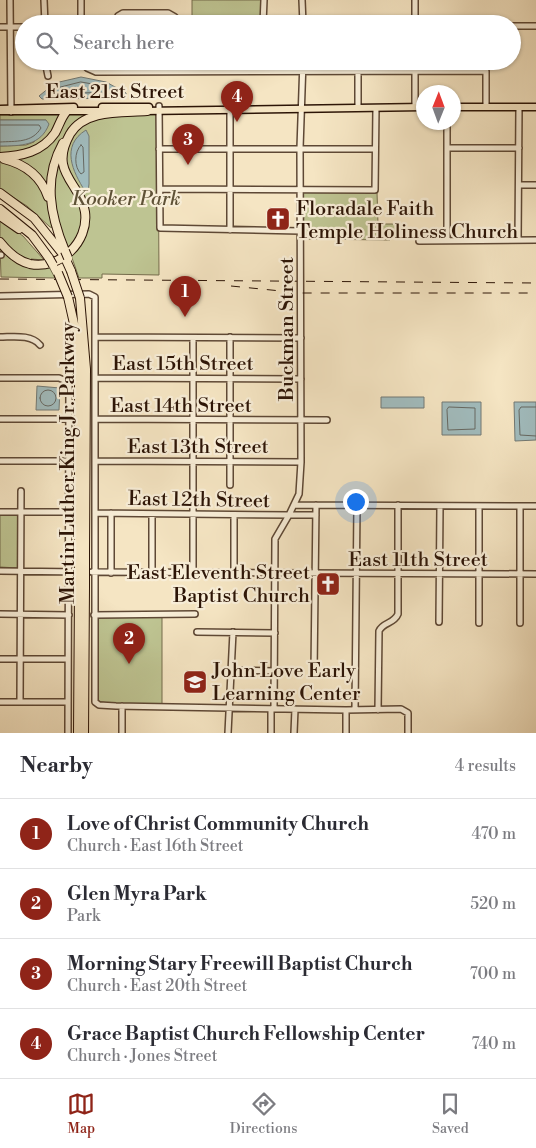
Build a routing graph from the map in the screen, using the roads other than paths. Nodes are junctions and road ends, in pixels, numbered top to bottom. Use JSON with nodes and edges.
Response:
{"nodes":[{"id":1,"x":10,"y":0,"type":"edge"},
{"id":2,"x":44,"y":0,"type":"edge"},
{"id":3,"x":81,"y":0,"type":"edge"},
{"id":4,"x":264,"y":0,"type":"edge"},
{"id":5,"x":302,"y":0,"type":"edge"},
{"id":6,"x":415,"y":0,"type":"edge"},
{"id":7,"x":45,"y":15,"type":"edge"},
{"id":8,"x":81,"y":15,"type":"edge"},
{"id":9,"x":119,"y":15,"type":"edge"},
{"id":10,"x":173,"y":15,"type":"edge"},
{"id":11,"x":264,"y":15,"type":"edge"},
{"id":12,"x":303,"y":15,"type":"edge"},
{"id":13,"x":415,"y":15,"type":"edge"},
{"id":14,"x":521,"y":26,"type":"edge"},
{"id":15,"x":536,"y":26,"type":"edge"},
{"id":16,"x":0,"y":27,"type":"edge"},
{"id":17,"x":10,"y":27,"type":"junction"},
{"id":18,"x":15,"y":27,"type":"edge"},
{"id":19,"x":46,"y":70,"type":"edge"},
{"id":20,"x":92,"y":70,"type":"edge"},
{"id":21,"x":303,"y":70,"type":"junction"},
{"id":22,"x":358,"y":71,"type":"junction"},
{"id":23,"x":415,"y":71,"type":"junction"},
{"id":24,"x":48,"y":76,"type":"dead end"},
{"id":25,"x":461,"y":107,"type":"edge"},
{"id":26,"x":486,"y":107,"type":"junction"},
{"id":27,"x":519,"y":107,"type":"junction"},
{"id":28,"x":536,"y":107,"type":"edge"},
{"id":29,"x":230,"y":108,"type":"junction"},
{"id":30,"x":302,"y":108,"type":"junction"},
{"id":31,"x":358,"y":108,"type":"junction"},
{"id":32,"x":376,"y":108,"type":"junction"},
{"id":33,"x":415,"y":108,"type":"joint"},
{"id":34,"x":70,"y":109,"type":"junction"},
{"id":35,"x":159,"y":109,"type":"junction"},
{"id":36,"x":0,"y":110,"type":"edge"},
{"id":37,"x":11,"y":110,"type":"junction"},
{"id":38,"x":147,"y":111,"type":"junction"},
{"id":39,"x":447,"y":130,"type":"edge"},
{"id":40,"x":70,"y":134,"type":"junction"},
{"id":41,"x":230,"y":148,"type":"junction"},
{"id":42,"x":300,"y":148,"type":"junction"},
{"id":43,"x":447,"y":148,"type":"junction"},
{"id":44,"x":519,"y":148,"type":"junction"},
{"id":45,"x":159,"y":149,"type":"junction"},
{"id":46,"x":375,"y":149,"type":"junction"},
{"id":47,"x":0,"y":158,"type":"edge"},
{"id":48,"x":536,"y":185,"type":"edge"},
{"id":49,"x":519,"y":186,"type":"junction"},
{"id":50,"x":160,"y":189,"type":"junction"},
{"id":51,"x":230,"y":189,"type":"junction"},
{"id":52,"x":300,"y":190,"type":"junction"},
{"id":53,"x":0,"y":193,"type":"edge"},
{"id":54,"x":51,"y":206,"type":"junction"},
{"id":55,"x":0,"y":209,"type":"edge"},
{"id":56,"x":0,"y":216,"type":"edge"},
{"id":57,"x":230,"y":230,"type":"junction"},
{"id":58,"x":300,"y":231,"type":"junction"},
{"id":59,"x":447,"y":240,"type":"junction"},
{"id":60,"x":518,"y":240,"type":"junction"},
{"id":61,"x":536,"y":240,"type":"edge"},
{"id":62,"x":419,"y":241,"type":"dead end"},
{"id":63,"x":0,"y":242,"type":"edge"},
{"id":64,"x":65,"y":255,"type":"junction"},
{"id":65,"x":50,"y":260,"type":"junction"},
{"id":66,"x":0,"y":296,"type":"edge"},
{"id":67,"x":0,"y":337,"type":"edge"},
{"id":68,"x":95,"y":337,"type":"junction"},
{"id":69,"x":230,"y":337,"type":"junction"},
{"id":70,"x":193,"y":338,"type":"junction"},
{"id":71,"x":301,"y":338,"type":"junction"},
{"id":72,"x":40,"y":346,"type":"dead end"},
{"id":73,"x":0,"y":378,"type":"edge"},
{"id":74,"x":95,"y":378,"type":"junction"},
{"id":75,"x":193,"y":378,"type":"junction"},
{"id":76,"x":230,"y":378,"type":"junction"},
{"id":77,"x":301,"y":379,"type":"junction"},
{"id":78,"x":0,"y":419,"type":"edge"},
{"id":79,"x":69,"y":419,"type":"junction"},
{"id":80,"x":95,"y":419,"type":"junction"},
{"id":81,"x":192,"y":420,"type":"junction"},
{"id":82,"x":230,"y":420,"type":"junction"},
{"id":83,"x":301,"y":420,"type":"junction"},
{"id":84,"x":327,"y":420,"type":"dead end"},
{"id":85,"x":0,"y":461,"type":"edge"},
{"id":86,"x":69,"y":461,"type":"junction"},
{"id":87,"x":95,"y":461,"type":"junction"},
{"id":88,"x":192,"y":462,"type":"junction"},
{"id":89,"x":230,"y":462,"type":"junction"},
{"id":90,"x":300,"y":462,"type":"junction"},
{"id":91,"x":230,"y":485,"type":"dead end"},
{"id":92,"x":21,"y":491,"type":"dead end"},
{"id":93,"x":294,"y":505,"type":"junction"},
{"id":94,"x":316,"y":505,"type":"junction"},
{"id":95,"x":357,"y":505,"type":"junction"},
{"id":96,"x":398,"y":505,"type":"junction"},
{"id":97,"x":440,"y":506,"type":"junction"},
{"id":98,"x":479,"y":506,"type":"junction"},
{"id":99,"x":520,"y":506,"type":"junction"},
{"id":100,"x":536,"y":506,"type":"edge"},
{"id":101,"x":0,"y":512,"type":"edge"},
{"id":102,"x":20,"y":512,"type":"junction"},
{"id":103,"x":69,"y":512,"type":"junction"},
{"id":104,"x":94,"y":513,"type":"junction"},
{"id":105,"x":111,"y":513,"type":"junction"},
{"id":106,"x":152,"y":514,"type":"junction"},
{"id":107,"x":193,"y":514,"type":"junction"},
{"id":108,"x":234,"y":515,"type":"junction"},
{"id":109,"x":289,"y":515,"type":"junction"},
{"id":110,"x":316,"y":515,"type":"junction"},
{"id":111,"x":82,"y":555,"type":"junction"},
{"id":112,"x":0,"y":571,"type":"edge"},
{"id":113,"x":20,"y":571,"type":"junction"},
{"id":114,"x":69,"y":572,"type":"junction"},
{"id":115,"x":94,"y":572,"type":"junction"},
{"id":116,"x":111,"y":573,"type":"junction"},
{"id":117,"x":152,"y":573,"type":"junction"},
{"id":118,"x":193,"y":573,"type":"junction"},
{"id":119,"x":234,"y":573,"type":"junction"},
{"id":120,"x":275,"y":573,"type":"junction"},
{"id":121,"x":316,"y":574,"type":"junction"},
{"id":122,"x":357,"y":574,"type":"junction"},
{"id":123,"x":398,"y":574,"type":"junction"},
{"id":124,"x":438,"y":574,"type":"junction"},
{"id":125,"x":480,"y":574,"type":"junction"},
{"id":126,"x":520,"y":574,"type":"junction"},
{"id":127,"x":536,"y":574,"type":"edge"},
{"id":128,"x":82,"y":587,"type":"junction"},
{"id":129,"x":0,"y":614,"type":"edge"},
{"id":130,"x":20,"y":614,"type":"junction"},
{"id":131,"x":195,"y":614,"type":"dead end"},
{"id":132,"x":69,"y":615,"type":"junction"},
{"id":133,"x":94,"y":615,"type":"junction"},
{"id":134,"x":439,"y":622,"type":"dead end"},
{"id":135,"x":479,"y":623,"type":"dead end"},
{"id":136,"x":520,"y":623,"type":"dead end"},
{"id":137,"x":197,"y":632,"type":"dead end"},
{"id":138,"x":232,"y":632,"type":"junction"},
{"id":139,"x":275,"y":633,"type":"junction"},
{"id":140,"x":0,"y":659,"type":"edge"},
{"id":141,"x":20,"y":659,"type":"junction"},
{"id":142,"x":68,"y":659,"type":"junction"},
{"id":143,"x":230,"y":670,"type":"junction"},
{"id":144,"x":274,"y":671,"type":"junction"},
{"id":145,"x":314,"y":672,"type":"dead end"},
{"id":146,"x":84,"y":686,"type":"junction"},
{"id":147,"x":0,"y":702,"type":"edge"},
{"id":148,"x":20,"y":702,"type":"junction"},
{"id":149,"x":68,"y":702,"type":"junction"},
{"id":150,"x":122,"y":706,"type":"junction"},
{"id":151,"x":229,"y":708,"type":"junction"},
{"id":152,"x":273,"y":709,"type":"junction"},
{"id":153,"x":295,"y":709,"type":"junction"},
{"id":154,"x":346,"y":710,"type":"junction"},
{"id":155,"x":355,"y":710,"type":"junction"},
{"id":156,"x":378,"y":710,"type":"junction"},
{"id":157,"x":68,"y":733,"type":"edge"},
{"id":158,"x":76,"y":733,"type":"edge"},
{"id":159,"x":84,"y":733,"type":"edge"},
{"id":160,"x":90,"y":733,"type":"edge"},
{"id":161,"x":122,"y":733,"type":"edge"},
{"id":162,"x":228,"y":733,"type":"edge"},
{"id":163,"x":271,"y":733,"type":"edge"},
{"id":164,"x":294,"y":733,"type":"edge"},
{"id":165,"x":346,"y":733,"type":"edge"},
{"id":166,"x":408,"y":733,"type":"edge"}],
"edges":[{"from":1,"to":17,"type":"street"},
{"from":2,"to":7,"type":"street"},
{"from":3,"to":8,"type":"street"},
{"from":4,"to":11,"type":"street"},
{"from":5,"to":12,"type":"street"},
{"from":6,"to":13,"type":"street"},
{"from":9,"to":10,"type":"street"},
{"from":14,"to":15,"type":"street"},
{"from":16,"to":17,"type":"street"},
{"from":17,"to":18,"type":"street"},
{"from":17,"to":37,"type":"street"},
{"from":19,"to":24,"type":"street"},
{"from":20,"to":21,"type":"street"},
{"from":21,"to":22,"type":"street"},
{"from":21,"to":30,"type":"street","name":"Buckman Street"},
{"from":22,"to":23,"type":"street"},
{"from":22,"to":31,"type":"street"},
{"from":23,"to":26,"type":"street"},
{"from":23,"to":33,"type":"street"},
{"from":25,"to":26,"type":"main road"},
{"from":26,"to":27,"type":"main road"},
{"from":27,"to":28,"type":"main road"},
{"from":27,"to":44,"type":"street"},
{"from":29,"to":30,"type":"main road","name":"East 21st Street"},
{"from":29,"to":35,"type":"main road","name":"East 21st Street"},
{"from":29,"to":41,"type":"street"},
{"from":30,"to":31,"type":"main road","name":"East 21st Street"},
{"from":30,"to":42,"type":"street","name":"Buckman Street"},
{"from":31,"to":32,"type":"main road","name":"East 21st Street"},
{"from":32,"to":33,"type":"main road","name":"East 21st Street"},
{"from":32,"to":46,"type":"street"},
{"from":34,"to":35,"type":"main road","name":"East 21st Street"},
{"from":34,"to":37,"type":"main road","name":"East 21st Street"},
{"from":34,"to":38,"type":"main road","name":"East 21st Street"},
{"from":34,"to":47,"type":"highway"},
{"from":35,"to":38,"type":"main road","name":"East 21st Street"},
{"from":35,"to":45,"type":"street"},
{"from":36,"to":37,"type":"main road","name":"East 21st Street"},
{"from":38,"to":40,"type":"highway"},
{"from":39,"to":43,"type":"street"},
{"from":40,"to":54,"type":"highway"},
{"from":40,"to":63,"type":"highway"},
{"from":41,"to":42,"type":"street"},
{"from":41,"to":45,"type":"street"},
{"from":41,"to":51,"type":"street"},
{"from":42,"to":46,"type":"street"},
{"from":42,"to":52,"type":"street","name":"Buckman Street"},
{"from":43,"to":44,"type":"street"},
{"from":43,"to":59,"type":"street"},
{"from":44,"to":49,"type":"street"},
{"from":45,"to":50,"type":"street"},
{"from":46,"to":52,"type":"street"},
{"from":47,"to":54,"type":"highway"},
{"from":48,"to":49,"type":"street"},
{"from":49,"to":60,"type":"street"},
{"from":50,"to":51,"type":"street"},
{"from":50,"to":57,"type":"street"},
{"from":51,"to":52,"type":"street"},
{"from":51,"to":57,"type":"street"},
{"from":52,"to":58,"type":"street","name":"Buckman Street"},
{"from":53,"to":64,"type":"highway"},
{"from":54,"to":64,"type":"highway","name":"Martin Luther King Jr. Parkway"},
{"from":55,"to":65,"type":"highway","name":"Martin Luther King Jr. Parkway"},
{"from":56,"to":65,"type":"highway"},
{"from":57,"to":58,"type":"street"},
{"from":58,"to":71,"type":"street","name":"Buckman Street"},
{"from":59,"to":60,"type":"street"},
{"from":59,"to":62,"type":"street"},
{"from":60,"to":61,"type":"street"},
{"from":64,"to":111,"type":"highway","name":"Martin Luther King Jr. Parkway","bridge":true},
{"from":65,"to":111,"type":"highway","name":"Martin Luther King Jr. Parkway","bridge":true},
{"from":66,"to":68,"type":"street"},
{"from":67,"to":72,"type":"street"},
{"from":68,"to":70,"type":"street"},
{"from":68,"to":74,"type":"street"},
{"from":69,"to":70,"type":"street"},
{"from":69,"to":71,"type":"street"},
{"from":69,"to":76,"type":"street"},
{"from":70,"to":75,"type":"street"},
{"from":71,"to":77,"type":"street","name":"Buckman Street"},
{"from":73,"to":79,"type":"street"},
{"from":74,"to":75,"type":"street","name":"East 15th Street"},
{"from":74,"to":80,"type":"street"},
{"from":75,"to":76,"type":"street","name":"East 15th Street"},
{"from":75,"to":81,"type":"street"},
{"from":76,"to":77,"type":"street","name":"East 15th Street"},
{"from":76,"to":82,"type":"street"},
{"from":77,"to":83,"type":"street","name":"Buckman Street"},
{"from":78,"to":79,"type":"street"},
{"from":79,"to":86,"type":"street"},
{"from":80,"to":81,"type":"street","name":"East 14th Street"},
{"from":80,"to":87,"type":"street"},
{"from":81,"to":82,"type":"street","name":"East 14th Street"},
{"from":81,"to":88,"type":"street"},
{"from":82,"to":83,"type":"street","name":"East 14th Street"},
{"from":82,"to":89,"type":"street"},
{"from":83,"to":84,"type":"street","name":"East 14th Street"},
{"from":83,"to":90,"type":"street","name":"Buckman Street"},
{"from":85,"to":86,"type":"street"},
{"from":86,"to":103,"type":"street"},
{"from":87,"to":88,"type":"street","name":"East 13th Street"},
{"from":87,"to":104,"type":"street"},
{"from":88,"to":89,"type":"street","name":"East 13th Street"},
{"from":88,"to":107,"type":"street"},
{"from":89,"to":90,"type":"street","name":"East 13th Street"},
{"from":89,"to":91,"type":"street"},
{"from":90,"to":93,"type":"street","name":"Buckman Street"},
{"from":92,"to":102,"type":"street"},
{"from":93,"to":94,"type":"street","name":"East 12th Street"},
{"from":93,"to":109,"type":"street","name":"East 12th Street"},
{"from":94,"to":95,"type":"street","name":"East 12th Street"},
{"from":94,"to":110,"type":"street"},
{"from":95,"to":96,"type":"street","name":"East 12th Street"},
{"from":95,"to":122,"type":"street"},
{"from":96,"to":97,"type":"street","name":"East 12th Street"},
{"from":96,"to":123,"type":"street"},
{"from":97,"to":98,"type":"street","name":"East 12th Street"},
{"from":97,"to":124,"type":"street"},
{"from":98,"to":99,"type":"street","name":"East 12th Street"},
{"from":98,"to":125,"type":"street"},
{"from":99,"to":100,"type":"street","name":"East 12th Street"},
{"from":99,"to":126,"type":"street"},
{"from":101,"to":102,"type":"street"},
{"from":102,"to":103,"type":"street"},
{"from":102,"to":113,"type":"street"},
{"from":103,"to":114,"type":"street"},
{"from":104,"to":105,"type":"street","name":"East 12th Street"},
{"from":104,"to":115,"type":"street"},
{"from":105,"to":106,"type":"street","name":"East 12th Street"},
{"from":105,"to":116,"type":"street"},
{"from":106,"to":107,"type":"street","name":"East 12th Street"},
{"from":106,"to":117,"type":"street"},
{"from":107,"to":108,"type":"street","name":"East 12th Street"},
{"from":107,"to":118,"type":"street"},
{"from":108,"to":109,"type":"street","name":"East 12th Street"},
{"from":108,"to":119,"type":"street"},
{"from":109,"to":110,"type":"street"},
{"from":109,"to":120,"type":"street"},
{"from":110,"to":121,"type":"street"},
{"from":111,"to":128,"type":"highway","name":"Martin Luther King Jr. Parkway","bridge":true},
{"from":112,"to":113,"type":"street","name":"East 11th Street"},
{"from":113,"to":114,"type":"street","name":"East 11th Street"},
{"from":113,"to":130,"type":"street"},
{"from":114,"to":115,"type":"street","name":"East 11th Street"},
{"from":114,"to":132,"type":"street"},
{"from":115,"to":116,"type":"street","name":"East 11th Street"},
{"from":115,"to":133,"type":"street"},
{"from":116,"to":117,"type":"street","name":"East 11th Street"},
{"from":117,"to":118,"type":"street","name":"East 11th Street"},
{"from":118,"to":119,"type":"street","name":"East 11th Street"},
{"from":119,"to":120,"type":"street","name":"East 11th Street"},
{"from":120,"to":121,"type":"street","name":"East 11th Street"},
{"from":120,"to":139,"type":"street"},
{"from":121,"to":122,"type":"street","name":"East 11th Street"},
{"from":121,"to":145,"type":"street"},
{"from":122,"to":123,"type":"street","name":"East 11th Street"},
{"from":122,"to":155,"type":"street"},
{"from":123,"to":124,"type":"street","name":"East 11th Street"},
{"from":123,"to":156,"type":"street"},
{"from":124,"to":125,"type":"street","name":"East 11th Street"},
{"from":124,"to":134,"type":"street"},
{"from":125,"to":126,"type":"street","name":"East 11th Street"},
{"from":125,"to":135,"type":"street"},
{"from":126,"to":127,"type":"street","name":"East 11th Street"},
{"from":126,"to":136,"type":"street"},
{"from":128,"to":146,"type":"highway","name":"Martin Luther King Jr. Parkway"},
{"from":128,"to":158,"type":"highway","name":"Martin Luther King Jr. Parkway"},
{"from":129,"to":130,"type":"street"},
{"from":130,"to":132,"type":"street"},
{"from":130,"to":141,"type":"street"},
{"from":131,"to":133,"type":"street"},
{"from":132,"to":142,"type":"street"},
{"from":133,"to":150,"type":"street"},
{"from":137,"to":138,"type":"street"},
{"from":138,"to":139,"type":"street"},
{"from":138,"to":143,"type":"street"},
{"from":139,"to":144,"type":"street"},
{"from":140,"to":141,"type":"street"},
{"from":141,"to":142,"type":"street"},
{"from":141,"to":148,"type":"street"},
{"from":142,"to":149,"type":"street"},
{"from":143,"to":144,"type":"street"},
{"from":143,"to":151,"type":"street"},
{"from":144,"to":152,"type":"street"},
{"from":146,"to":159,"type":"highway","name":"Martin Luther King Jr. Parkway"},
{"from":146,"to":160,"type":"highway"},
{"from":147,"to":148,"type":"street"},
{"from":148,"to":149,"type":"street"},
{"from":149,"to":157,"type":"street"},
{"from":150,"to":151,"type":"street"},
{"from":150,"to":161,"type":"street"},
{"from":151,"to":152,"type":"street"},
{"from":151,"to":162,"type":"street"},
{"from":152,"to":153,"type":"street"},
{"from":152,"to":163,"type":"street"},
{"from":153,"to":154,"type":"street"},
{"from":153,"to":164,"type":"street"},
{"from":154,"to":155,"type":"street"},
{"from":154,"to":165,"type":"street"},
{"from":155,"to":156,"type":"street"},
{"from":156,"to":166,"type":"street"}]}
